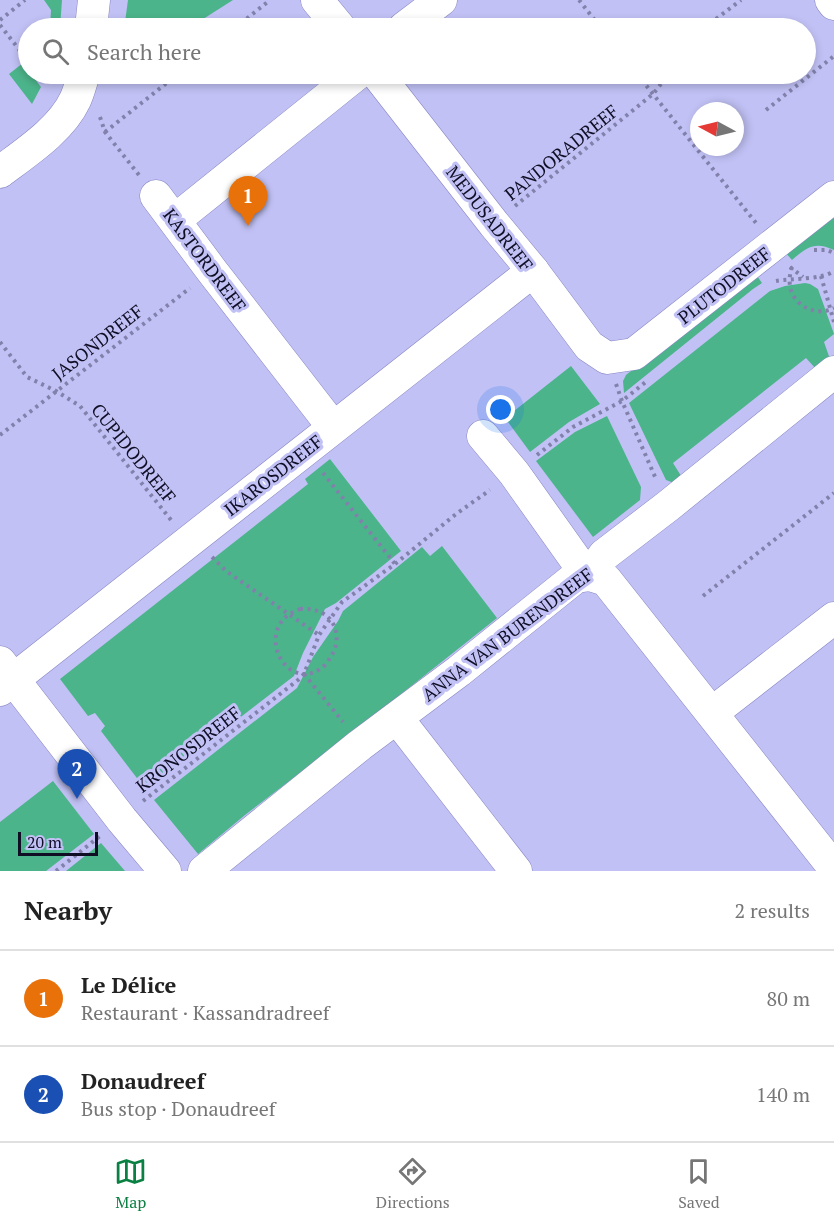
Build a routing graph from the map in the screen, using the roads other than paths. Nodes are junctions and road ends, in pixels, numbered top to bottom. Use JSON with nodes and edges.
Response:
{"nodes":[{"id":1,"x":94,"y":0,"type":"edge"},
{"id":2,"x":316,"y":0,"type":"edge"},
{"id":3,"x":441,"y":0,"type":"edge"},
{"id":4,"x":831,"y":0,"type":"edge"},
{"id":5,"x":834,"y":4,"type":"edge"},
{"id":6,"x":92,"y":18,"type":"edge"},
{"id":7,"x":331,"y":18,"type":"edge"},
{"id":8,"x":417,"y":18,"type":"edge"},
{"id":9,"x":345,"y":84,"type":"edge"},
{"id":10,"x":385,"y":84,"type":"edge"},
{"id":11,"x":80,"y":86,"type":"edge"},
{"id":12,"x":0,"y":172,"type":"edge"},
{"id":13,"x":156,"y":196,"type":"road end"},
{"id":14,"x":834,"y":197,"type":"edge"},
{"id":15,"x":175,"y":220,"type":"junction"},
{"id":16,"x":532,"y":271,"type":"junction"},
{"id":17,"x":607,"y":358,"type":"joint"},
{"id":18,"x":834,"y":372,"type":"edge"},
{"id":19,"x":333,"y":427,"type":"junction"},
{"id":20,"x":483,"y":436,"type":"dead end"},
{"id":21,"x":590,"y":575,"type":"junction"},
{"id":22,"x":834,"y":618,"type":"edge"},
{"id":23,"x":5,"y":677,"type":"edge"},
{"id":24,"x":712,"y":713,"type":"junction"},
{"id":25,"x":397,"y":718,"type":"junction"},
{"id":26,"x":834,"y":868,"type":"edge"},
{"id":27,"x":165,"y":871,"type":"edge"},
{"id":28,"x":204,"y":871,"type":"edge"},
{"id":29,"x":516,"y":871,"type":"edge"}],
"edges":[{"from":1,"to":6,"type":"street"},
{"from":2,"to":7,"type":"street"},
{"from":3,"to":8,"type":"street"},
{"from":4,"to":5,"type":"street"},
{"from":9,"to":15,"type":"street"},
{"from":10,"to":16,"type":"street","name":"MEDUSADREEF"},
{"from":11,"to":12,"type":"street"},
{"from":13,"to":15,"type":"street","name":"KASTORDREEF"},
{"from":14,"to":17,"type":"street","name":"PLUTODREEF"},
{"from":15,"to":19,"type":"street","name":"KASTORDREEF"},
{"from":16,"to":17,"type":"street","name":"MEDUSADREEF"},
{"from":16,"to":19,"type":"street","name":"IKAROSDREEF"},
{"from":18,"to":21,"type":"street","name":"ANNA VAN BURENDREEF"},
{"from":19,"to":23,"type":"street","name":"IKAROSDREEF"},
{"from":20,"to":21,"type":"street"},
{"from":21,"to":24,"type":"street"},
{"from":21,"to":25,"type":"street","name":"ANNA VAN BURENDREEF"},
{"from":22,"to":24,"type":"street"},
{"from":23,"to":27,"type":"street"},
{"from":24,"to":26,"type":"street"},
{"from":25,"to":28,"type":"street","name":"ANNA VAN BURENDREEF"},
{"from":25,"to":29,"type":"street"}]}
